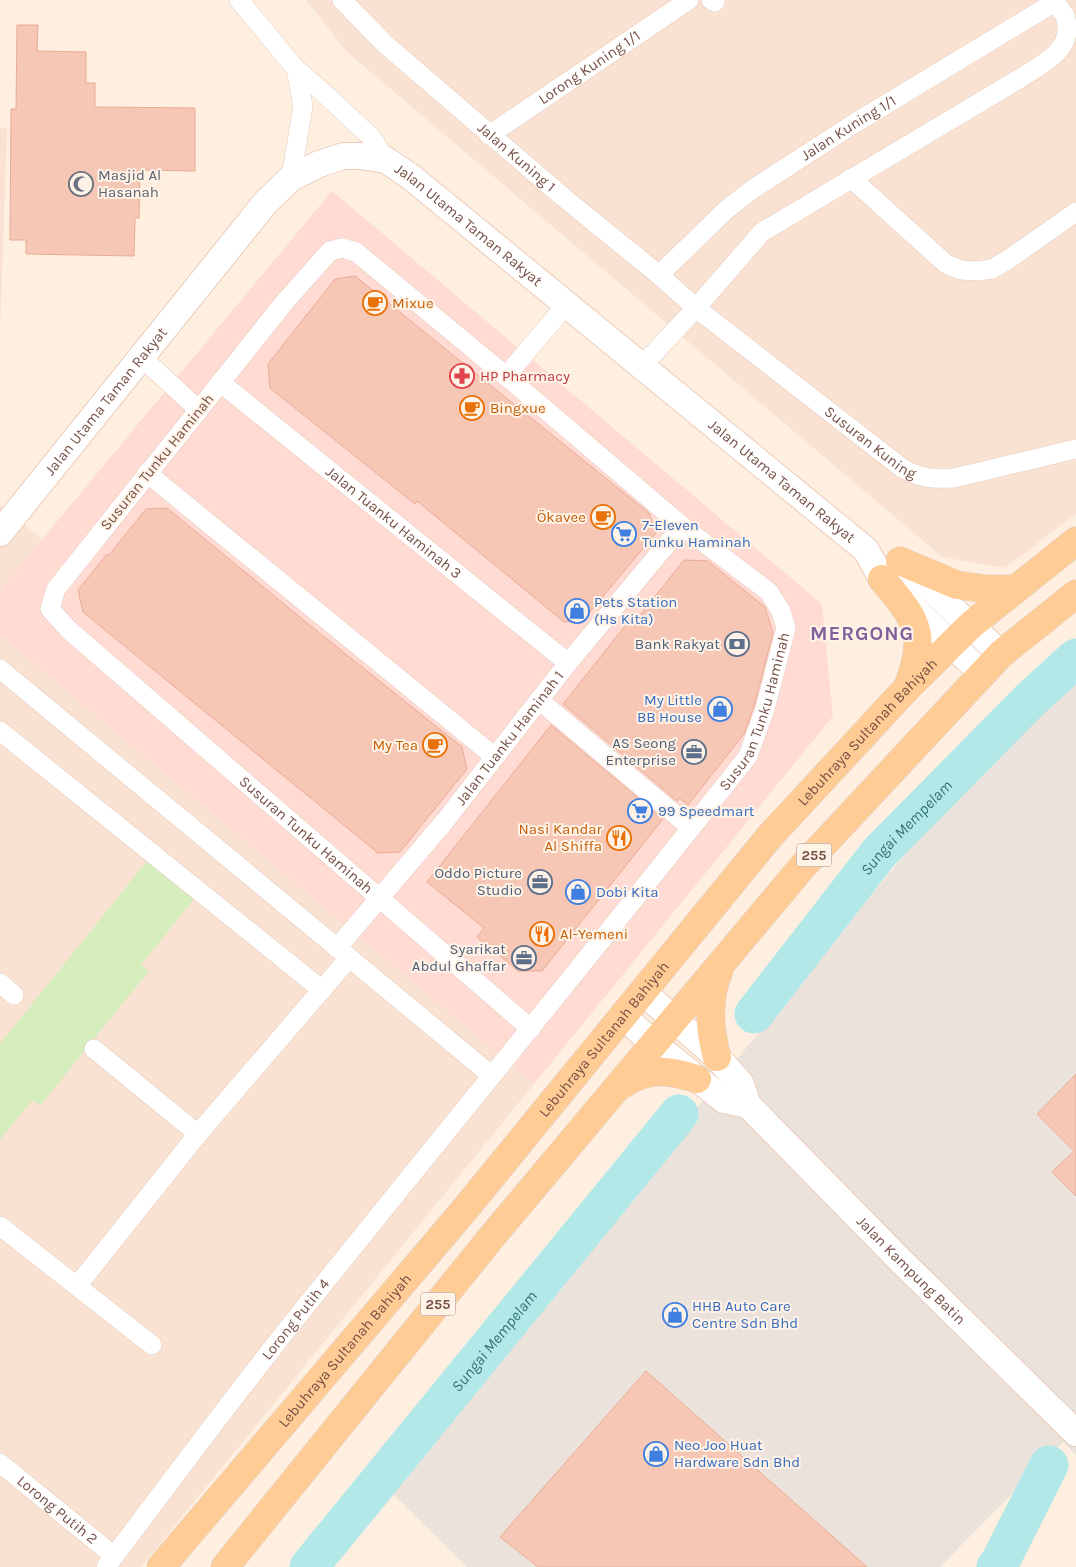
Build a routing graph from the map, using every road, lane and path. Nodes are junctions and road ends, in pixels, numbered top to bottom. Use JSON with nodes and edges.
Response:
{"nodes":[{"id":1,"x":239,"y":0,"type":"edge"},
{"id":2,"x":342,"y":0,"type":"edge"},
{"id":3,"x":689,"y":0,"type":"edge"},
{"id":4,"x":1055,"y":1,"type":"edge"},
{"id":5,"x":296,"y":70,"type":"junction"},
{"id":6,"x":489,"y":135,"type":"junction"},
{"id":7,"x":386,"y":160,"type":"junction"},
{"id":8,"x":291,"y":178,"type":"junction"},
{"id":9,"x":851,"y":178,"type":"junction"},
{"id":10,"x":1076,"y":212,"type":"edge"},
{"id":11,"x":659,"y":275,"type":"junction"},
{"id":12,"x":566,"y":305,"type":"junction"},
{"id":13,"x":696,"y":308,"type":"junction"},
{"id":14,"x":141,"y":357,"type":"junction"},
{"id":15,"x":641,"y":367,"type":"junction"},
{"id":16,"x":506,"y":376,"type":"junction"},
{"id":17,"x":221,"y":383,"type":"junction"},
{"id":18,"x":199,"y":410,"type":"junction"},
{"id":19,"x":1076,"y":449,"type":"edge"},
{"id":20,"x":147,"y":473,"type":"junction"},
{"id":21,"x":682,"y":526,"type":"junction"},
{"id":22,"x":0,"y":533,"type":"edge"},
{"id":23,"x":1076,"y":541,"type":"edge"},
{"id":24,"x":891,"y":570,"type":"junction"},
{"id":25,"x":1015,"y":589,"type":"junction"},
{"id":26,"x":1076,"y":594,"type":"edge"},
{"id":27,"x":962,"y":635,"type":"junction"},
{"id":28,"x":568,"y":663,"type":"junction"},
{"id":29,"x":992,"y":664,"type":"junction"},
{"id":30,"x":0,"y":669,"type":"edge"},
{"id":31,"x":908,"y":688,"type":"junction"},
{"id":32,"x":539,"y":700,"type":"junction"},
{"id":33,"x":0,"y":731,"type":"edge"},
{"id":34,"x":495,"y":757,"type":"junction"},
{"id":35,"x":691,"y":828,"type":"junction"},
{"id":36,"x":380,"y":899,"type":"junction"},
{"id":37,"x":343,"y":953,"type":"junction"},
{"id":38,"x":722,"y":962,"type":"junction"},
{"id":39,"x":0,"y":983,"type":"edge"},
{"id":40,"x":322,"y":990,"type":"junction"},
{"id":41,"x":644,"y":992,"type":"junction"},
{"id":42,"x":14,"y":995,"type":"dead end"},
{"id":43,"x":623,"y":1016,"type":"junction"},
{"id":44,"x":675,"y":1020,"type":"junction"},
{"id":45,"x":531,"y":1029,"type":"junction"},
{"id":46,"x":654,"y":1044,"type":"junction"},
{"id":47,"x":94,"y":1049,"type":"dead end"},
{"id":48,"x":717,"y":1057,"type":"junction"},
{"id":49,"x":491,"y":1075,"type":"junction"},
{"id":50,"x":697,"y":1079,"type":"junction"},
{"id":51,"x":614,"y":1091,"type":"junction"},
{"id":52,"x":748,"y":1105,"type":"junction"},
{"id":53,"x":198,"y":1134,"type":"junction"},
{"id":54,"x":0,"y":1226,"type":"edge"},
{"id":55,"x":77,"y":1286,"type":"junction"},
{"id":56,"x":152,"y":1345,"type":"dead end"},
{"id":57,"x":1076,"y":1433,"type":"edge"},
{"id":58,"x":0,"y":1463,"type":"edge"},
{"id":59,"x":110,"y":1562,"type":"edge"},
{"id":60,"x":161,"y":1567,"type":"edge"},
{"id":61,"x":225,"y":1567,"type":"edge"}],
"edges":[{"from":1,"to":5,"type":"street"},
{"from":2,"to":6,"type":"street","name":"Jalan Kuning 1"},
{"from":3,"to":6,"type":"street","name":"Lorong Kuning 1/1"},
{"from":4,"to":9,"type":"street"},
{"from":4,"to":11,"type":"street","name":"Jalan Kuning 1/1"},
{"from":5,"to":7,"type":"street"},
{"from":5,"to":8,"type":"street"},
{"from":6,"to":11,"type":"street","name":"Jalan Kuning 1"},
{"from":7,"to":8,"type":"street","name":"Jalan Utama Taman Rakyat"},
{"from":7,"to":12,"type":"street","name":"Jalan Utama Taman Rakyat"},
{"from":8,"to":14,"type":"street","name":"Jalan Utama Taman Rakyat"},
{"from":9,"to":10,"type":"street"},
{"from":9,"to":13,"type":"street"},
{"from":11,"to":13,"type":"street","name":"Jalan Kuning 1"},
{"from":12,"to":15,"type":"street","name":"Jalan Utama Taman Rakyat"},
{"from":12,"to":16,"type":"street"},
{"from":13,"to":15,"type":"street"},
{"from":13,"to":19,"type":"street","name":"Susuran Kuning"},
{"from":14,"to":18,"type":"street"},
{"from":14,"to":22,"type":"street","name":"Jalan Utama Taman Rakyat"},
{"from":15,"to":24,"type":"street","name":"Jalan Utama Taman Rakyat"},
{"from":16,"to":17,"type":"street","name":"Susuran Tunku Haminah"},
{"from":16,"to":21,"type":"street"},
{"from":17,"to":18,"type":"street","name":"Susuran Tunku Haminah"},
{"from":17,"to":28,"type":"street","name":"Jalan Tuanku Haminah 3"},
{"from":18,"to":20,"type":"street","name":"Susuran Tunku Haminah"},
{"from":20,"to":34,"type":"street"},
{"from":20,"to":36,"type":"street","name":"Susuran Tunku Haminah"},
{"from":21,"to":28,"type":"street","name":"Jalan Tuanku Haminah 1"},
{"from":21,"to":35,"type":"street","name":"Susuran Tunku Haminah"},
{"from":23,"to":25,"type":"main road","name":"Lebuhraya Sultanah Bahiyah","number":"255"},
{"from":24,"to":25,"type":"main road"},
{"from":24,"to":27,"type":"street","name":"Jalan Utama Taman Rakyat"},
{"from":24,"to":31,"type":"main road"},
{"from":25,"to":27,"type":"main road","name":"Lebuhraya Sultanah Bahiyah","number":"255"},
{"from":26,"to":29,"type":"main road","number":"255"},
{"from":27,"to":29,"type":"street","name":"Jalan Utama Taman Rakyat"},
{"from":27,"to":31,"type":"main road","name":"Lebuhraya Sultanah Bahiyah","number":"255"},
{"from":28,"to":32,"type":"street","name":"Jalan Tuanku Haminah 1"},
{"from":29,"to":38,"type":"main road","number":"255"},
{"from":30,"to":37,"type":"street"},
{"from":31,"to":41,"type":"main road","name":"Lebuhraya Sultanah Bahiyah","number":"255"},
{"from":32,"to":34,"type":"street","name":"Jalan Tuanku Haminah 1"},
{"from":32,"to":35,"type":"street"},
{"from":33,"to":40,"type":"street"},
{"from":34,"to":36,"type":"street","name":"Jalan Tuanku Haminah 1"},
{"from":35,"to":45,"type":"street","name":"Susuran Tunku Haminah"},
{"from":36,"to":37,"type":"street","name":"Jalan Tuanku Haminah 1"},
{"from":36,"to":45,"type":"street","name":"Susuran Tunku Haminah"},
{"from":37,"to":40,"type":"street","name":"Jalan Tuanku Haminah 1"},
{"from":37,"to":49,"type":"street"},
{"from":38,"to":44,"type":"main road","number":"255"},
{"from":38,"to":48,"type":"main road"},
{"from":39,"to":42,"type":"street"},
{"from":40,"to":53,"type":"street","name":"Jalan Tuanku Haminah 1"},
{"from":41,"to":43,"type":"main road","name":"Lebuhraya Sultanah Bahiyah","number":"255"},
{"from":41,"to":44,"type":"street","name":"Jalan Kampung Batin"},
{"from":43,"to":46,"type":"street"},
{"from":43,"to":60,"type":"main road","name":"Lebuhraya Sultanah Bahiyah","number":"255"},
{"from":44,"to":46,"type":"main road","number":"255"},
{"from":44,"to":48,"type":"street","name":"Jalan Kampung Batin"},
{"from":45,"to":49,"type":"street","name":"Lorong Putih 4"},
{"from":46,"to":50,"type":"street"},
{"from":46,"to":51,"type":"main road","number":"255"},
{"from":47,"to":53,"type":"street"},
{"from":48,"to":52,"type":"street","name":"Jalan Kampung Batin"},
{"from":49,"to":59,"type":"street","name":"Lorong Putih 4"},
{"from":50,"to":51,"type":"main road"},
{"from":50,"to":52,"type":"street"},
{"from":51,"to":61,"type":"main road","number":"255"},
{"from":52,"to":57,"type":"street","name":"Jalan Kampung Batin"},
{"from":53,"to":55,"type":"street","name":"Jalan Tuanku Haminah 1"},
{"from":54,"to":55,"type":"street"},
{"from":55,"to":56,"type":"street"},
{"from":58,"to":59,"type":"street","name":"Lorong Putih 2"}]}
